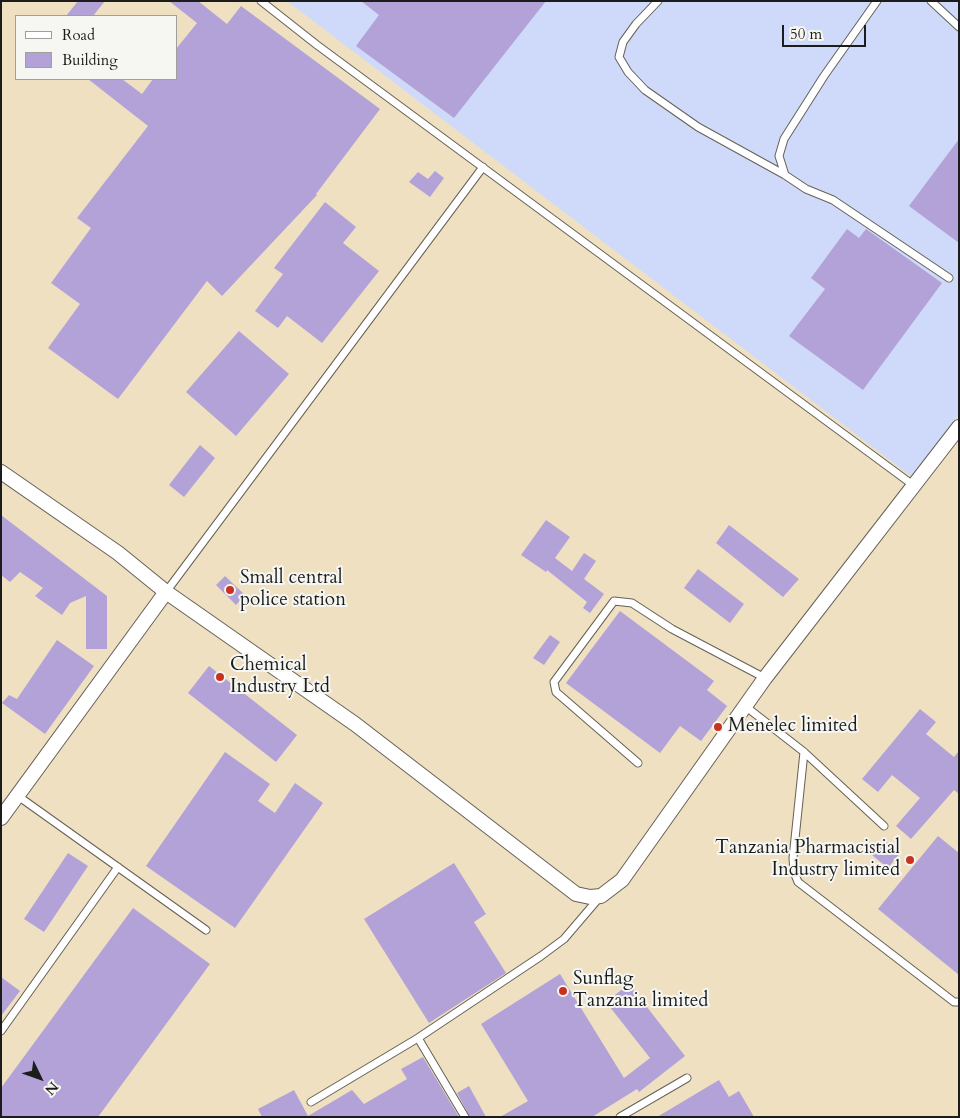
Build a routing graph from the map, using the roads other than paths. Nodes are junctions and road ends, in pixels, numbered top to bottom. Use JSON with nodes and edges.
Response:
{"nodes":[{"id":1,"x":261,"y":1,"type":"edge"},
{"id":2,"x":658,"y":1,"type":"edge"},
{"id":3,"x":878,"y":1,"type":"edge"},
{"id":4,"x":931,"y":1,"type":"edge"},
{"id":5,"x":959,"y":27,"type":"edge"},
{"id":6,"x":483,"y":167,"type":"junction"},
{"id":7,"x":785,"y":175,"type":"junction"},
{"id":8,"x":948,"y":278,"type":"dead end"},
{"id":9,"x":959,"y":427,"type":"edge"},
{"id":10,"x":1,"y":472,"type":"edge"},
{"id":11,"x":913,"y":485,"type":"junction"},
{"id":12,"x":166,"y":592,"type":"junction"},
{"id":13,"x":765,"y":678,"type":"junction"},
{"id":14,"x":745,"y":706,"type":"junction"},
{"id":15,"x":804,"y":752,"type":"junction"},
{"id":16,"x":638,"y":763,"type":"dead end"},
{"id":17,"x":18,"y":796,"type":"junction"},
{"id":18,"x":1,"y":818,"type":"edge"},
{"id":19,"x":884,"y":826,"type":"dead end"},
{"id":20,"x":118,"y":867,"type":"junction"},
{"id":21,"x":601,"y":896,"type":"junction"},
{"id":22,"x":206,"y":930,"type":"dead end"},
{"id":23,"x":959,"y":1002,"type":"edge"},
{"id":24,"x":1,"y":1031,"type":"edge"},
{"id":25,"x":418,"y":1038,"type":"junction"},
{"id":26,"x":687,"y":1078,"type":"dead end"},
{"id":27,"x":311,"y":1102,"type":"dead end"},
{"id":28,"x":465,"y":1117,"type":"edge"},
{"id":29,"x":620,"y":1117,"type":"edge"}],
"edges":[{"from":1,"to":6,"type":"lane"},
{"from":2,"to":7,"type":"lane"},
{"from":3,"to":7,"type":"lane"},
{"from":4,"to":5,"type":"lane"},
{"from":6,"to":11,"type":"lane"},
{"from":6,"to":12,"type":"lane"},
{"from":7,"to":8,"type":"lane"},
{"from":9,"to":11,"type":"street"},
{"from":10,"to":12,"type":"street"},
{"from":11,"to":13,"type":"street"},
{"from":12,"to":17,"type":"street"},
{"from":12,"to":21,"type":"street"},
{"from":13,"to":14,"type":"street"},
{"from":13,"to":16,"type":"lane"},
{"from":14,"to":15,"type":"lane"},
{"from":14,"to":21,"type":"street"},
{"from":15,"to":19,"type":"lane"},
{"from":15,"to":23,"type":"lane"},
{"from":17,"to":18,"type":"street"},
{"from":17,"to":20,"type":"lane"},
{"from":20,"to":22,"type":"lane"},
{"from":20,"to":24,"type":"lane"},
{"from":21,"to":25,"type":"lane"},
{"from":25,"to":27,"type":"lane"},
{"from":25,"to":28,"type":"lane"},
{"from":26,"to":29,"type":"lane"}]}
